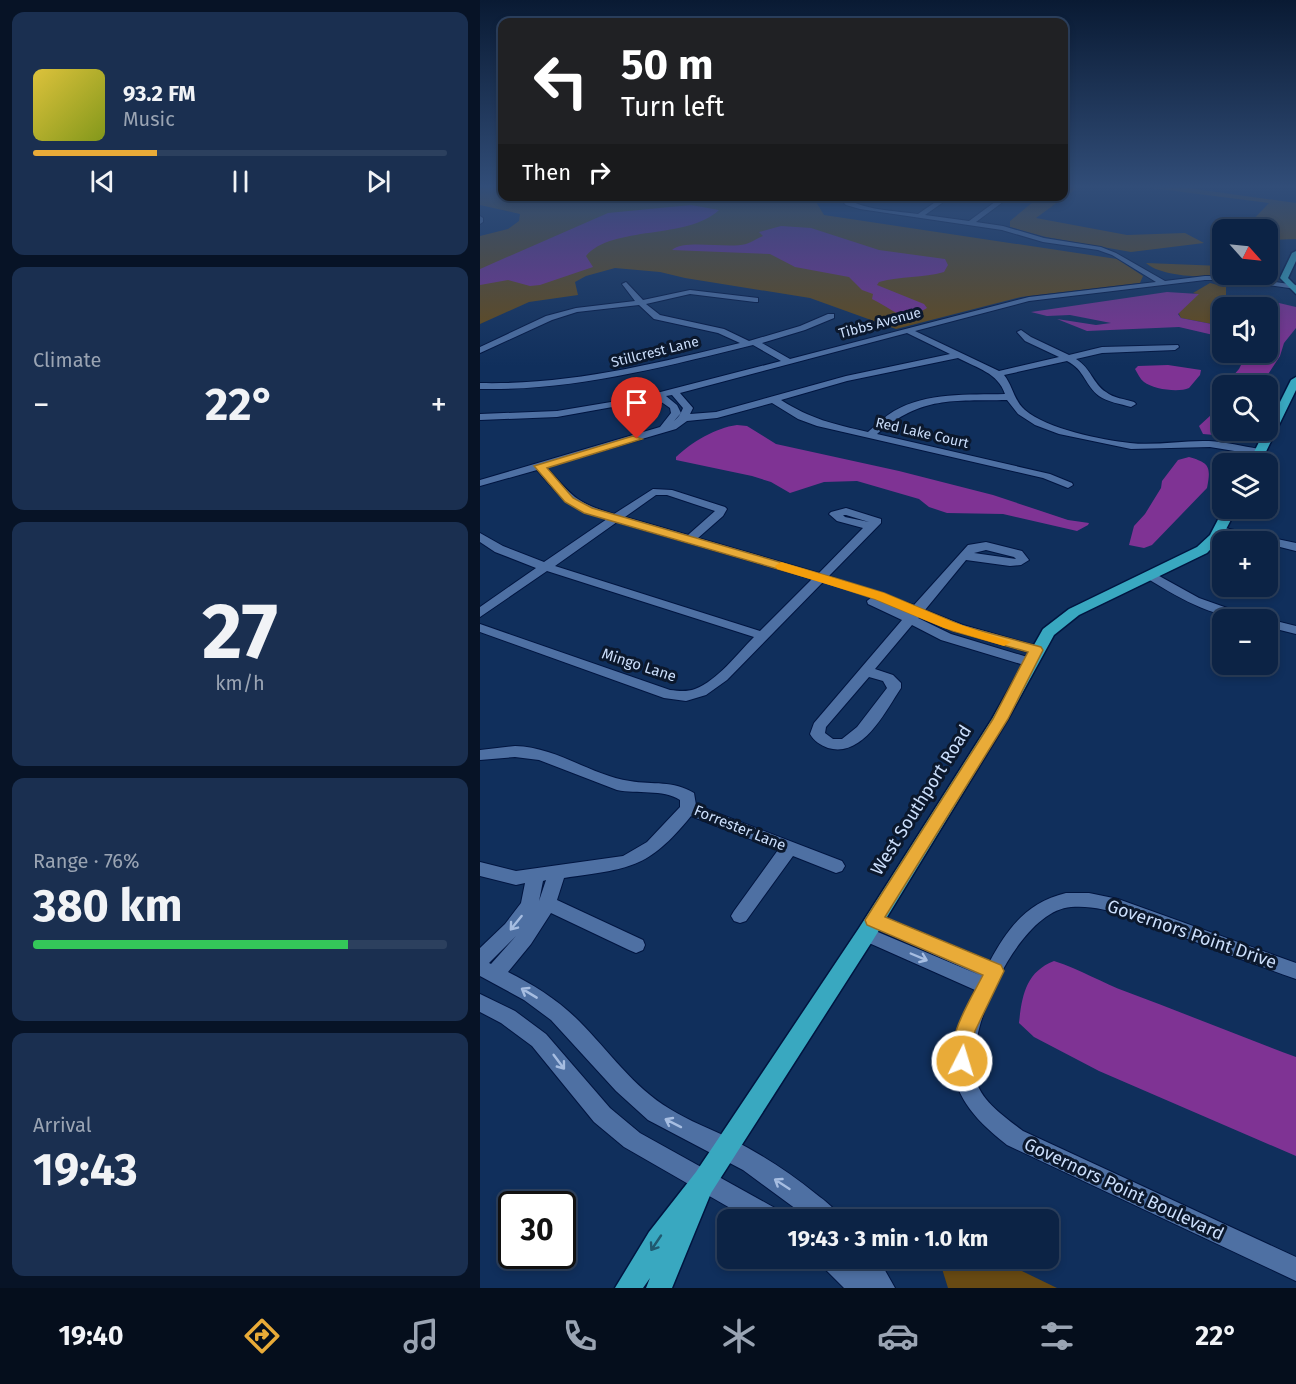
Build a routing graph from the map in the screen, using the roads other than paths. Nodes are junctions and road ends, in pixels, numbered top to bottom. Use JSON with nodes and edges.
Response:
{"nodes":[{"id":1,"x":1074,"y":245,"type":"edge"},
{"id":2,"x":1296,"y":253,"type":"edge"},
{"id":3,"x":1162,"y":282,"type":"junction"},
{"id":4,"x":626,"y":284,"type":"dead end"},
{"id":5,"x":1294,"y":288,"type":"edge"},
{"id":6,"x":755,"y":300,"type":"dead end"},
{"id":7,"x":640,"y":302,"type":"junction"},
{"id":8,"x":831,"y":316,"type":"dead end"},
{"id":9,"x":916,"y":328,"type":"junction"},
{"id":10,"x":906,"y":330,"type":"junction"},
{"id":11,"x":1022,"y":332,"type":"dead end"},
{"id":12,"x":748,"y":343,"type":"junction"},
{"id":13,"x":1175,"y":347,"type":"dead end"},
{"id":14,"x":947,"y":348,"type":"junction"},
{"id":15,"x":480,"y":350,"type":"edge"},
{"id":16,"x":960,"y":355,"type":"junction"},
{"id":17,"x":1069,"y":358,"type":"junction"},
{"id":18,"x":788,"y":362,"type":"junction"},
{"id":19,"x":775,"y":365,"type":"junction"},
{"id":20,"x":998,"y":374,"type":"junction"},
{"id":21,"x":1296,"y":380,"type":"edge"},
{"id":22,"x":480,"y":386,"type":"edge"},
{"id":23,"x":674,"y":392,"type":"junction"},
{"id":24,"x":659,"y":396,"type":"junction"},
{"id":25,"x":1011,"y":397,"type":"junction"},
{"id":26,"x":774,"y":400,"type":"junction"},
{"id":27,"x":1131,"y":404,"type":"dead end"},
{"id":28,"x":683,"y":415,"type":"junction"},
{"id":29,"x":480,"y":417,"type":"edge"},
{"id":30,"x":870,"y":435,"type":"junction"},
{"id":31,"x":1229,"y":453,"type":"edge"},
{"id":32,"x":1259,"y":453,"type":"edge"},
{"id":33,"x":540,"y":466,"type":"junction"},
{"id":34,"x":480,"y":483,"type":"edge"},
{"id":35,"x":1068,"y":485,"type":"dead end"},
{"id":36,"x":614,"y":518,"type":"junction"},
{"id":37,"x":1226,"y":519,"type":"edge"},
{"id":38,"x":871,"y":527,"type":"dead end"},
{"id":39,"x":1220,"y":530,"type":"junction"},
{"id":40,"x":480,"y":537,"type":"edge"},
{"id":41,"x":689,"y":540,"type":"junction"},
{"id":42,"x":1296,"y":547,"type":"edge"},
{"id":43,"x":962,"y":557,"type":"dead end"},
{"id":44,"x":546,"y":567,"type":"junction"},
{"id":45,"x":1152,"y":576,"type":"junction"},
{"id":46,"x":821,"y":577,"type":"junction"},
{"id":47,"x":1217,"y":609,"type":"edge"},
{"id":48,"x":480,"y":613,"type":"edge"},
{"id":49,"x":912,"y":616,"type":"junction"},
{"id":50,"x":1278,"y":626,"type":"edge"},
{"id":51,"x":480,"y":628,"type":"edge"},
{"id":52,"x":1296,"y":630,"type":"edge"},
{"id":53,"x":763,"y":636,"type":"junction"},
{"id":54,"x":1033,"y":656,"type":"junction"},
{"id":55,"x":866,"y":671,"type":"junction"},
{"id":56,"x":480,"y":755,"type":"edge"},
{"id":57,"x":688,"y":808,"type":"junction"},
{"id":58,"x":789,"y":848,"type":"junction"},
{"id":59,"x":836,"y":866,"type":"dead end"},
{"id":60,"x":480,"y":869,"type":"edge"},
{"id":61,"x":557,"y":873,"type":"junction"},
{"id":62,"x":535,"y":877,"type":"junction"},
{"id":63,"x":548,"y":904,"type":"junction"},
{"id":64,"x":740,"y":916,"type":"dead end"},
{"id":65,"x":870,"y":927,"type":"junction"},
{"id":66,"x":636,"y":945,"type":"dead end"},
{"id":67,"x":485,"y":967,"type":"edge"},
{"id":68,"x":1296,"y":971,"type":"edge"},
{"id":69,"x":990,"y":978,"type":"junction"},
{"id":70,"x":480,"y":1002,"type":"edge"},
{"id":71,"x":969,"y":1089,"type":"joint"},
{"id":72,"x":726,"y":1148,"type":"junction"},
{"id":73,"x":705,"y":1181,"type":"junction"},
{"id":74,"x":755,"y":1209,"type":"edge"},
{"id":75,"x":815,"y":1209,"type":"edge"},
{"id":76,"x":842,"y":1269,"type":"edge"},
{"id":77,"x":871,"y":1269,"type":"edge"},
{"id":78,"x":1296,"y":1269,"type":"edge"},
{"id":79,"x":628,"y":1288,"type":"edge"},
{"id":80,"x":659,"y":1288,"type":"edge"},
{"id":81,"x":862,"y":1288,"type":"edge"},
{"id":82,"x":883,"y":1288,"type":"edge"}],
"edges":[{"from":1,"to":3,"type":"street"},
{"from":2,"to":5,"type":"main road"},
{"from":3,"to":5,"type":"street","name":"Tibbs Avenue"},
{"from":3,"to":9,"type":"street","name":"Tibbs Avenue"},
{"from":4,"to":7,"type":"street"},
{"from":6,"to":7,"type":"street"},
{"from":7,"to":12,"type":"street"},
{"from":7,"to":15,"type":"street"},
{"from":8,"to":12,"type":"street","name":"Stillcrest Lane"},
{"from":9,"to":10,"type":"street","name":"Tibbs Avenue"},
{"from":9,"to":14,"type":"street"},
{"from":10,"to":14,"type":"street"},
{"from":10,"to":18,"type":"street","name":"Tibbs Avenue"},
{"from":11,"to":17,"type":"street"},
{"from":12,"to":18,"type":"street"},
{"from":12,"to":19,"type":"street"},
{"from":12,"to":22,"type":"street","name":"Stillcrest Lane"},
{"from":13,"to":17,"type":"street"},
{"from":14,"to":16,"type":"street"},
{"from":16,"to":20,"type":"street"},
{"from":16,"to":26,"type":"street"},
{"from":17,"to":20,"type":"street"},
{"from":17,"to":27,"type":"street"},
{"from":18,"to":19,"type":"street","name":"Tibbs Avenue"},
{"from":19,"to":23,"type":"street","name":"Tibbs Avenue"},
{"from":20,"to":25,"type":"street"},
{"from":21,"to":32,"type":"main road"},
{"from":23,"to":24,"type":"street","name":"Tibbs Avenue"},
{"from":23,"to":28,"type":"street"},
{"from":24,"to":28,"type":"street"},
{"from":24,"to":29,"type":"street","name":"Tibbs Avenue"},
{"from":25,"to":30,"type":"street"},
{"from":25,"to":31,"type":"street"},
{"from":26,"to":28,"type":"street"},
{"from":26,"to":30,"type":"street","name":"Red Lake Court"},
{"from":28,"to":33,"type":"street"},
{"from":30,"to":35,"type":"street","name":"Red Lake Court"},
{"from":33,"to":34,"type":"street"},
{"from":33,"to":36,"type":"street"},
{"from":36,"to":41,"type":"street"},
{"from":36,"to":41,"type":"street"},
{"from":36,"to":44,"type":"street"},
{"from":37,"to":39,"type":"main road","name":"West Southport Road"},
{"from":38,"to":46,"type":"street","name":"Mingo Lane"},
{"from":39,"to":42,"type":"street"},
{"from":39,"to":45,"type":"main road","name":"West Southport Road"},
{"from":40,"to":44,"type":"street"},
{"from":41,"to":46,"type":"street"},
{"from":43,"to":49,"type":"street"},
{"from":44,"to":48,"type":"street"},
{"from":44,"to":53,"type":"street"},
{"from":45,"to":47,"type":"street"},
{"from":45,"to":54,"type":"main road","name":"West Southport Road"},
{"from":46,"to":49,"type":"street"},
{"from":46,"to":53,"type":"street","name":"Mingo Lane"},
{"from":49,"to":54,"type":"street"},
{"from":49,"to":55,"type":"street"},
{"from":50,"to":52,"type":"street"},
{"from":51,"to":53,"type":"street","name":"Mingo Lane"},
{"from":54,"to":65,"type":"main road","name":"West Southport Road"},
{"from":55,"to":55,"type":"street"},
{"from":56,"to":57,"type":"street","name":"Forrester Lane"},
{"from":57,"to":58,"type":"street","name":"Forrester Lane"},
{"from":57,"to":61,"type":"street"},
{"from":58,"to":59,"type":"street","name":"Forrester Lane"},
{"from":58,"to":64,"type":"street"},
{"from":60,"to":62,"type":"street"},
{"from":61,"to":62,"type":"street"},
{"from":61,"to":63,"type":"street"},
{"from":62,"to":67,"type":"street","one_way":true},
{"from":63,"to":66,"type":"street"},
{"from":63,"to":67,"type":"street"},
{"from":65,"to":69,"type":"street"},
{"from":65,"to":72,"type":"main road","name":"West Southport Road"},
{"from":72,"to":67,"type":"street","one_way":true},
{"from":68,"to":69,"type":"street","name":"Governors Point Drive"},
{"from":69,"to":71,"type":"street","name":"Governors Point Drive"},
{"from":70,"to":73,"type":"street","one_way":true},
{"from":71,"to":78,"type":"street","name":"Governors Point Boulevard"},
{"from":72,"to":73,"type":"main road","name":"West Southport Road"},
{"from":75,"to":72,"type":"street","one_way":true},
{"from":73,"to":74,"type":"street"},
{"from":73,"to":79,"type":"main road","name":"West Southport Road","one_way":true},
{"from":73,"to":80,"type":"main road","name":"West Southport Road"},
{"from":76,"to":81,"type":"street"},
{"from":77,"to":82,"type":"street"}]}
